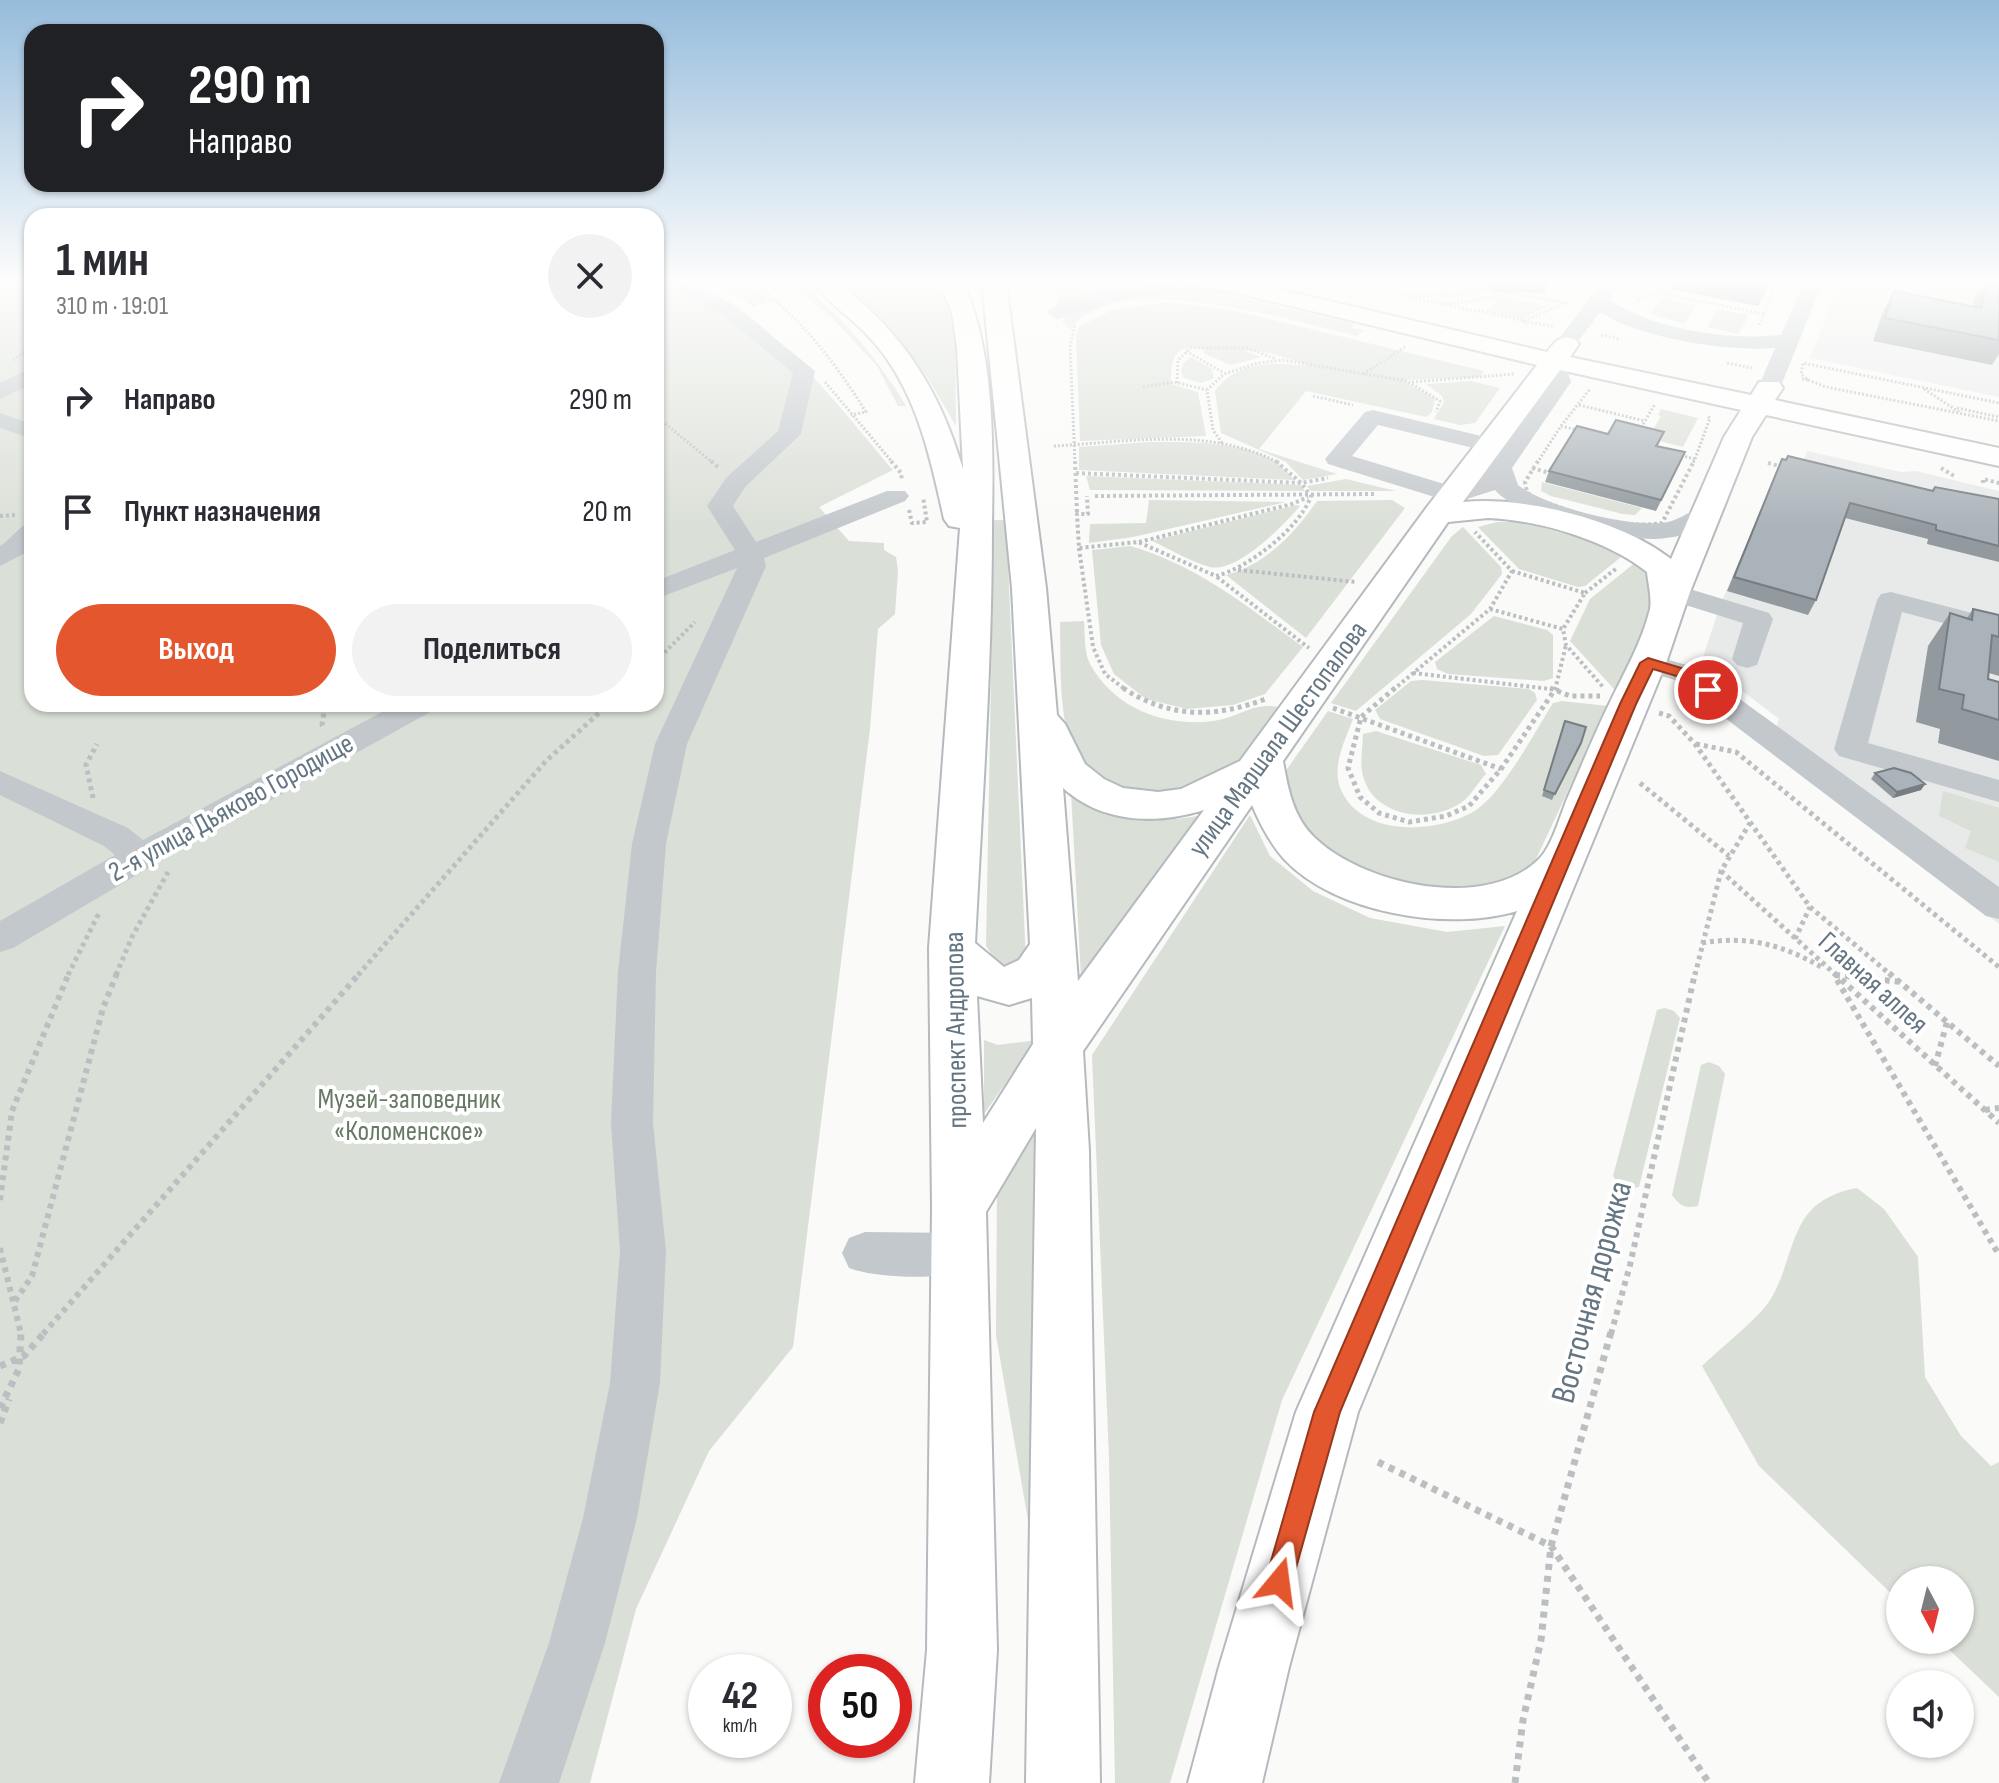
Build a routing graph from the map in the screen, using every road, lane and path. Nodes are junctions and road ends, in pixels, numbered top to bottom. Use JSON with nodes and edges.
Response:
{"nodes":[{"id":1,"x":797,"y":365,"type":"edge"},
{"id":2,"x":836,"y":365,"type":"edge"},
{"id":3,"x":905,"y":365,"type":"edge"},
{"id":4,"x":972,"y":365,"type":"edge"},
{"id":5,"x":1003,"y":365,"type":"edge"},
{"id":6,"x":1071,"y":365,"type":"edge"},
{"id":7,"x":1178,"y":365,"type":"edge"},
{"id":8,"x":1211,"y":365,"type":"edge"},
{"id":9,"x":1256,"y":365,"type":"edge"},
{"id":10,"x":1307,"y":365,"type":"edge"},
{"id":11,"x":1377,"y":365,"type":"edge"},
{"id":12,"x":1547,"y":365,"type":"edge"},
{"id":13,"x":1641,"y":365,"type":"edge"},
{"id":14,"x":1778,"y":365,"type":"edge"},
{"id":15,"x":1803,"y":365,"type":"edge"},
{"id":16,"x":1814,"y":365,"type":"edge"},
{"id":17,"x":1225,"y":373,"type":"junction"},
{"id":18,"x":1519,"y":373,"type":"dead end"},
{"id":19,"x":1362,"y":375,"type":"junction"},
{"id":20,"x":24,"y":379,"type":"edge"},
{"id":21,"x":823,"y":379,"type":"dead end"},
{"id":22,"x":1802,"y":379,"type":"dead end"},
{"id":23,"x":1808,"y":380,"type":"junction"},
{"id":24,"x":1410,"y":382,"type":"junction"},
{"id":25,"x":1177,"y":383,"type":"junction"},
{"id":26,"x":1578,"y":386,"type":"dead end"},
{"id":27,"x":1143,"y":387,"type":"dead end"},
{"id":28,"x":1919,"y":387,"type":"junction"},
{"id":29,"x":1207,"y":390,"type":"junction"},
{"id":30,"x":0,"y":392,"type":"edge"},
{"id":31,"x":1764,"y":397,"type":"junction"},
{"id":32,"x":1643,"y":401,"type":"dead end"},
{"id":33,"x":1999,"y":403,"type":"edge"},
{"id":34,"x":1614,"y":404,"type":"dead end"},
{"id":35,"x":1655,"y":404,"type":"junction"},
{"id":36,"x":1579,"y":405,"type":"junction"},
{"id":37,"x":1668,"y":407,"type":"dead end"},
{"id":38,"x":1954,"y":407,"type":"junction"},
{"id":39,"x":1609,"y":412,"type":"junction"},
{"id":40,"x":1962,"y":414,"type":"junction"},
{"id":41,"x":851,"y":415,"type":"junction"},
{"id":42,"x":1434,"y":416,"type":"dead end"},
{"id":43,"x":1706,"y":416,"type":"dead end"},
{"id":44,"x":1999,"y":419,"type":"edge"},
{"id":45,"x":0,"y":420,"type":"edge"},
{"id":46,"x":1645,"y":421,"type":"junction"},
{"id":47,"x":664,"y":423,"type":"edge"},
{"id":48,"x":1561,"y":426,"type":"junction"},
{"id":49,"x":1991,"y":428,"type":"edge"},
{"id":50,"x":24,"y":429,"type":"edge"},
{"id":51,"x":1451,"y":436,"type":"junction"},
{"id":52,"x":1222,"y":443,"type":"junction"},
{"id":53,"x":1632,"y":444,"type":"junction"},
{"id":54,"x":1054,"y":446,"type":"dead end"},
{"id":55,"x":1075,"y":446,"type":"junction"},
{"id":56,"x":1626,"y":450,"type":"edge"},
{"id":57,"x":1999,"y":457,"type":"edge"},
{"id":58,"x":1495,"y":458,"type":"junction"},
{"id":59,"x":1695,"y":459,"type":"junction"},
{"id":60,"x":1768,"y":463,"type":"dead end"},
{"id":61,"x":1534,"y":469,"type":"junction"},
{"id":62,"x":1797,"y":470,"type":"edge"},
{"id":63,"x":1076,"y":473,"type":"junction"},
{"id":64,"x":1550,"y":473,"type":"edge"},
{"id":65,"x":1329,"y":478,"type":"dead end"},
{"id":66,"x":1417,"y":481,"type":"junction"},
{"id":67,"x":736,"y":482,"type":"junction"},
{"id":68,"x":1301,"y":483,"type":"junction"},
{"id":69,"x":1983,"y":483,"type":"dead end"},
{"id":70,"x":1999,"y":483,"type":"edge"},
{"id":71,"x":902,"y":493,"type":"junction"},
{"id":72,"x":1386,"y":494,"type":"dead end"},
{"id":73,"x":923,"y":496,"type":"dead end"},
{"id":74,"x":1087,"y":496,"type":"dead end"},
{"id":75,"x":1095,"y":496,"type":"dead end"},
{"id":76,"x":1311,"y":496,"type":"junction"},
{"id":77,"x":1661,"y":502,"type":"edge"},
{"id":78,"x":1673,"y":505,"type":"junction"},
{"id":79,"x":1454,"y":512,"type":"junction"},
{"id":80,"x":1077,"y":514,"type":"junction"},
{"id":81,"x":1705,"y":514,"type":"junction"},
{"id":82,"x":24,"y":541,"type":"edge"},
{"id":83,"x":1138,"y":542,"type":"junction"},
{"id":84,"x":1079,"y":548,"type":"junction"},
{"id":85,"x":0,"y":558,"type":"edge"},
{"id":86,"x":734,"y":558,"type":"junction"},
{"id":87,"x":1622,"y":564,"type":"dead end"},
{"id":88,"x":1237,"y":570,"type":"junction"},
{"id":89,"x":1512,"y":571,"type":"junction"},
{"id":90,"x":1216,"y":576,"type":"junction"},
{"id":91,"x":1359,"y":583,"type":"dead end"},
{"id":92,"x":664,"y":588,"type":"edge"},
{"id":93,"x":975,"y":591,"type":"junction"},
{"id":94,"x":1585,"y":593,"type":"junction"},
{"id":95,"x":1671,"y":599,"type":"junction"},
{"id":96,"x":1891,"y":600,"type":"junction"},
{"id":97,"x":1490,"y":609,"type":"junction"},
{"id":98,"x":1999,"y":612,"type":"edge"},
{"id":99,"x":1563,"y":629,"type":"junction"},
{"id":100,"x":1999,"y":629,"type":"edge"},
{"id":101,"x":1566,"y":645,"type":"junction"},
{"id":102,"x":664,"y":654,"type":"edge"},
{"id":103,"x":1303,"y":658,"type":"dead end"},
{"id":104,"x":1747,"y":659,"type":"dead end"},
{"id":105,"x":1648,"y":663,"type":"junction"},
{"id":106,"x":1412,"y":673,"type":"junction"},
{"id":107,"x":1556,"y":689,"type":"junction"},
{"id":108,"x":1308,"y":699,"type":"junction"},
{"id":109,"x":1037,"y":703,"type":"junction"},
{"id":110,"x":1628,"y":704,"type":"junction"},
{"id":111,"x":406,"y":712,"type":"edge"},
{"id":112,"x":600,"y":712,"type":"edge"},
{"id":113,"x":1361,"y":717,"type":"junction"},
{"id":114,"x":97,"y":744,"type":"dead end"},
{"id":115,"x":1695,"y":744,"type":"junction"},
{"id":116,"x":1850,"y":749,"type":"junction"},
{"id":117,"x":1263,"y":758,"type":"junction"},
{"id":118,"x":1501,"y":769,"type":"junction"},
{"id":119,"x":0,"y":782,"type":"edge"},
{"id":120,"x":1640,"y":783,"type":"dead end"},
{"id":121,"x":1833,"y":784,"type":"junction"},
{"id":122,"x":1999,"y":791,"type":"edge"},
{"id":123,"x":79,"y":819,"type":"junction"},
{"id":124,"x":1750,"y":823,"type":"junction"},
{"id":125,"x":192,"y":829,"type":"junction"},
{"id":126,"x":1729,"y":856,"type":"junction"},
{"id":127,"x":1557,"y":868,"type":"junction"},
{"id":128,"x":1721,"y":871,"type":"junction"},
{"id":129,"x":112,"y":874,"type":"junction"},
{"id":130,"x":1999,"y":906,"type":"edge"},
{"id":131,"x":1810,"y":907,"type":"junction"},
{"id":132,"x":0,"y":938,"type":"edge"},
{"id":133,"x":1795,"y":939,"type":"junction"},
{"id":134,"x":1702,"y":943,"type":"junction"},
{"id":135,"x":1053,"y":944,"type":"junction"},
{"id":136,"x":952,"y":948,"type":"junction"},
{"id":137,"x":1999,"y":967,"type":"edge"},
{"id":138,"x":1835,"y":975,"type":"junction"},
{"id":139,"x":1902,"y":982,"type":"junction"},
{"id":140,"x":1947,"y":1022,"type":"junction"},
{"id":141,"x":1058,"y":1047,"type":"junction"},
{"id":142,"x":1935,"y":1066,"type":"junction"},
{"id":143,"x":1999,"y":1066,"type":"edge"},
{"id":144,"x":1999,"y":1108,"type":"edge"},
{"id":145,"x":1985,"y":1110,"type":"junction"},
{"id":146,"x":1999,"y":1123,"type":"edge"},
{"id":147,"x":0,"y":1200,"type":"edge"},
{"id":148,"x":959,"y":1231,"type":"junction"},
{"id":149,"x":0,"y":1248,"type":"edge"},
{"id":150,"x":865,"y":1253,"type":"dead end"},
{"id":151,"x":1999,"y":1255,"type":"edge"},
{"id":152,"x":15,"y":1301,"type":"junction"},
{"id":153,"x":24,"y":1356,"type":"junction"},
{"id":154,"x":0,"y":1366,"type":"edge"},
{"id":155,"x":10,"y":1395,"type":"junction"},
{"id":156,"x":0,"y":1408,"type":"edge"},
{"id":157,"x":0,"y":1423,"type":"edge"},
{"id":158,"x":1378,"y":1462,"type":"dead end"},
{"id":159,"x":1551,"y":1546,"type":"junction"},
{"id":160,"x":529,"y":1783,"type":"edge"},
{"id":161,"x":952,"y":1783,"type":"edge"},
{"id":162,"x":1063,"y":1783,"type":"edge"},
{"id":163,"x":1225,"y":1783,"type":"edge"},
{"id":164,"x":1515,"y":1783,"type":"edge"},
{"id":165,"x":1709,"y":1783,"type":"edge"}],
"edges":[{"from":1,"to":67,"type":"street"},
{"from":2,"to":41,"type":"path"},
{"from":3,"to":93,"type":"main road"},
{"from":4,"to":93,"type":"main road","name":"проспект Андропова"},
{"from":5,"to":109,"type":"main road"},
{"from":6,"to":55,"type":"path"},
{"from":7,"to":25,"type":"path"},
{"from":8,"to":17,"type":"path"},
{"from":9,"to":17,"type":"path"},
{"from":10,"to":19,"type":"path"},
{"from":11,"to":19,"type":"path"},
{"from":12,"to":58,"type":"main road","name":"улица Маршала Шестопалова"},
{"from":13,"to":31,"type":"main road"},
{"from":14,"to":31,"type":"street"},
{"from":15,"to":23,"type":"path"},
{"from":16,"to":28,"type":"path"},
{"from":17,"to":29,"type":"path"},
{"from":18,"to":24,"type":"path"},
{"from":19,"to":24,"type":"path"},
{"from":20,"to":30,"type":"street"},
{"from":21,"to":41,"type":"path"},
{"from":22,"to":23,"type":"path"},
{"from":23,"to":40,"type":"path"},
{"from":24,"to":42,"type":"path"},
{"from":25,"to":27,"type":"path"},
{"from":25,"to":29,"type":"path"},
{"from":26,"to":36,"type":"path"},
{"from":28,"to":33,"type":"path"},
{"from":28,"to":38,"type":"path"},
{"from":29,"to":52,"type":"path"},
{"from":31,"to":49,"type":"main road"},
{"from":31,"to":57,"type":"main road"},
{"from":31,"to":81,"type":"main road"},
{"from":32,"to":35,"type":"path"},
{"from":34,"to":39,"type":"path"},
{"from":35,"to":37,"type":"path"},
{"from":35,"to":46,"type":"path"},
{"from":36,"to":39,"type":"path"},
{"from":36,"to":48,"type":"path"},
{"from":38,"to":40,"type":"path"},
{"from":38,"to":44,"type":"path"},
{"from":39,"to":46,"type":"path"},
{"from":40,"to":49,"type":"path"},
{"from":41,"to":71,"type":"path"},
{"from":43,"to":59,"type":"path"},
{"from":44,"to":49,"type":"path"},
{"from":45,"to":50,"type":"street"},
{"from":46,"to":53,"type":"path"},
{"from":47,"to":67,"type":"path"},
{"from":48,"to":53,"type":"path"},
{"from":48,"to":61,"type":"path"},
{"from":51,"to":58,"type":"street"},
{"from":51,"to":66,"type":"street"},
{"from":51,"to":66,"type":"street"},
{"from":52,"to":55,"type":"path"},
{"from":52,"to":68,"type":"path"},
{"from":53,"to":56,"type":"path"},
{"from":53,"to":59,"type":"path"},
{"from":54,"to":55,"type":"path"},
{"from":55,"to":63,"type":"path"},
{"from":58,"to":79,"type":"main road","name":"улица Маршала Шестопалова"},
{"from":58,"to":81,"type":"street"},
{"from":59,"to":78,"type":"path"},
{"from":60,"to":62,"type":"path"},
{"from":61,"to":64,"type":"path"},
{"from":61,"to":78,"type":"path"},
{"from":63,"to":68,"type":"path"},
{"from":63,"to":80,"type":"path"},
{"from":65,"to":68,"type":"path"},
{"from":66,"to":79,"type":"street"},
{"from":67,"to":86,"type":"street"},
{"from":68,"to":76,"type":"path"},
{"from":69,"to":70,"type":"path"},
{"from":71,"to":73,"type":"path"},
{"from":71,"to":86,"type":"street"},
{"from":72,"to":76,"type":"path"},
{"from":74,"to":80,"type":"path"},
{"from":75,"to":76,"type":"path"},
{"from":76,"to":83,"type":"path"},
{"from":76,"to":88,"type":"path"},
{"from":77,"to":78,"type":"path"},
{"from":79,"to":89,"type":"path"},
{"from":79,"to":95,"type":"main road"},
{"from":79,"to":108,"type":"main road","name":"улица Маршала Шестопалова"},
{"from":80,"to":84,"type":"path"},
{"from":81,"to":95,"type":"main road"},
{"from":82,"to":85,"type":"street"},
{"from":83,"to":84,"type":"path"},
{"from":83,"to":90,"type":"path"},
{"from":84,"to":108,"type":"path"},
{"from":86,"to":92,"type":"street"},
{"from":86,"to":102,"type":"path"},
{"from":86,"to":160,"type":"street"},
{"from":87,"to":94,"type":"path"},
{"from":88,"to":90,"type":"path"},
{"from":88,"to":91,"type":"path"},
{"from":89,"to":94,"type":"path"},
{"from":89,"to":97,"type":"path"},
{"from":90,"to":103,"type":"path"},
{"from":93,"to":136,"type":"main road","name":"проспект Андропова"},
{"from":94,"to":99,"type":"path"},
{"from":95,"to":104,"type":"street"},
{"from":95,"to":105,"type":"main road"},
{"from":96,"to":98,"type":"street"},
{"from":96,"to":100,"type":"street"},
{"from":96,"to":116,"type":"street"},
{"from":97,"to":99,"type":"path"},
{"from":97,"to":106,"type":"path"},
{"from":99,"to":101,"type":"path"},
{"from":101,"to":107,"type":"path"},
{"from":101,"to":107,"type":"path"},
{"from":105,"to":110,"type":"main road"},
{"from":105,"to":121,"type":"street"},
{"from":106,"to":107,"type":"path"},
{"from":106,"to":113,"type":"path"},
{"from":107,"to":118,"type":"path"},
{"from":108,"to":113,"type":"path"},
{"from":108,"to":117,"type":"main road","name":"улица Маршала Шестопалова"},
{"from":109,"to":117,"type":"main road"},
{"from":109,"to":135,"type":"main road"},
{"from":110,"to":115,"type":"path"},
{"from":110,"to":127,"type":"main road"},
{"from":111,"to":125,"type":"street","name":"2-я улица Дьяково Городище"},
{"from":112,"to":153,"type":"path"},
{"from":113,"to":118,"type":"path"},
{"from":113,"to":118,"type":"path"},
{"from":114,"to":123,"type":"path"},
{"from":115,"to":124,"type":"path"},
{"from":115,"to":137,"type":"path"},
{"from":116,"to":121,"type":"street"},
{"from":116,"to":122,"type":"street"},
{"from":117,"to":127,"type":"main road"},
{"from":117,"to":141,"type":"main road","name":"улица Маршала Шестопалова"},
{"from":119,"to":123,"type":"street"},
{"from":120,"to":126,"type":"path"},
{"from":121,"to":130,"type":"street"},
{"from":123,"to":129,"type":"street"},
{"from":124,"to":126,"type":"path","name":"Восточная дорожка"},
{"from":124,"to":131,"type":"path"},
{"from":125,"to":129,"type":"street","name":"2-я улица Дьяково Городище"},
{"from":125,"to":152,"type":"path"},
{"from":126,"to":128,"type":"path","name":"Восточная дорожка"},
{"from":127,"to":163,"type":"main road"},
{"from":128,"to":133,"type":"path","name":"Главная аллея"},
{"from":128,"to":134,"type":"path","name":"Восточная дорожка"},
{"from":129,"to":132,"type":"street","name":"2-я улица Дьяково Городище"},
{"from":129,"to":147,"type":"path"},
{"from":131,"to":133,"type":"path"},
{"from":131,"to":139,"type":"path"},
{"from":133,"to":138,"type":"path","name":"Главная аллея"},
{"from":134,"to":138,"type":"path"},
{"from":134,"to":159,"type":"path","name":"Восточная дорожка"},
{"from":135,"to":136,"type":"main road"},
{"from":135,"to":141,"type":"main road"},
{"from":136,"to":148,"type":"main road","name":"проспект Андропова"},
{"from":138,"to":139,"type":"path"},
{"from":138,"to":142,"type":"path","name":"Главная аллея"},
{"from":138,"to":151,"type":"path"},
{"from":139,"to":140,"type":"path"},
{"from":140,"to":142,"type":"path"},
{"from":140,"to":143,"type":"path"},
{"from":141,"to":148,"type":"main road","name":"улица Маршала Шестопалова"},
{"from":141,"to":162,"type":"main road"},
{"from":142,"to":145,"type":"path","name":"Главная аллея"},
{"from":144,"to":145,"type":"path"},
{"from":145,"to":146,"type":"path","name":"Главная аллея"},
{"from":148,"to":150,"type":"street"},
{"from":148,"to":161,"type":"main road","name":"проспект Андропова"},
{"from":149,"to":152,"type":"path"},
{"from":152,"to":153,"type":"path"},
{"from":153,"to":154,"type":"path"},
{"from":153,"to":155,"type":"path"},
{"from":155,"to":156,"type":"path"},
{"from":155,"to":157,"type":"path"},
{"from":158,"to":159,"type":"path"},
{"from":159,"to":164,"type":"path","name":"Восточная дорожка"},
{"from":159,"to":165,"type":"path"}]}
